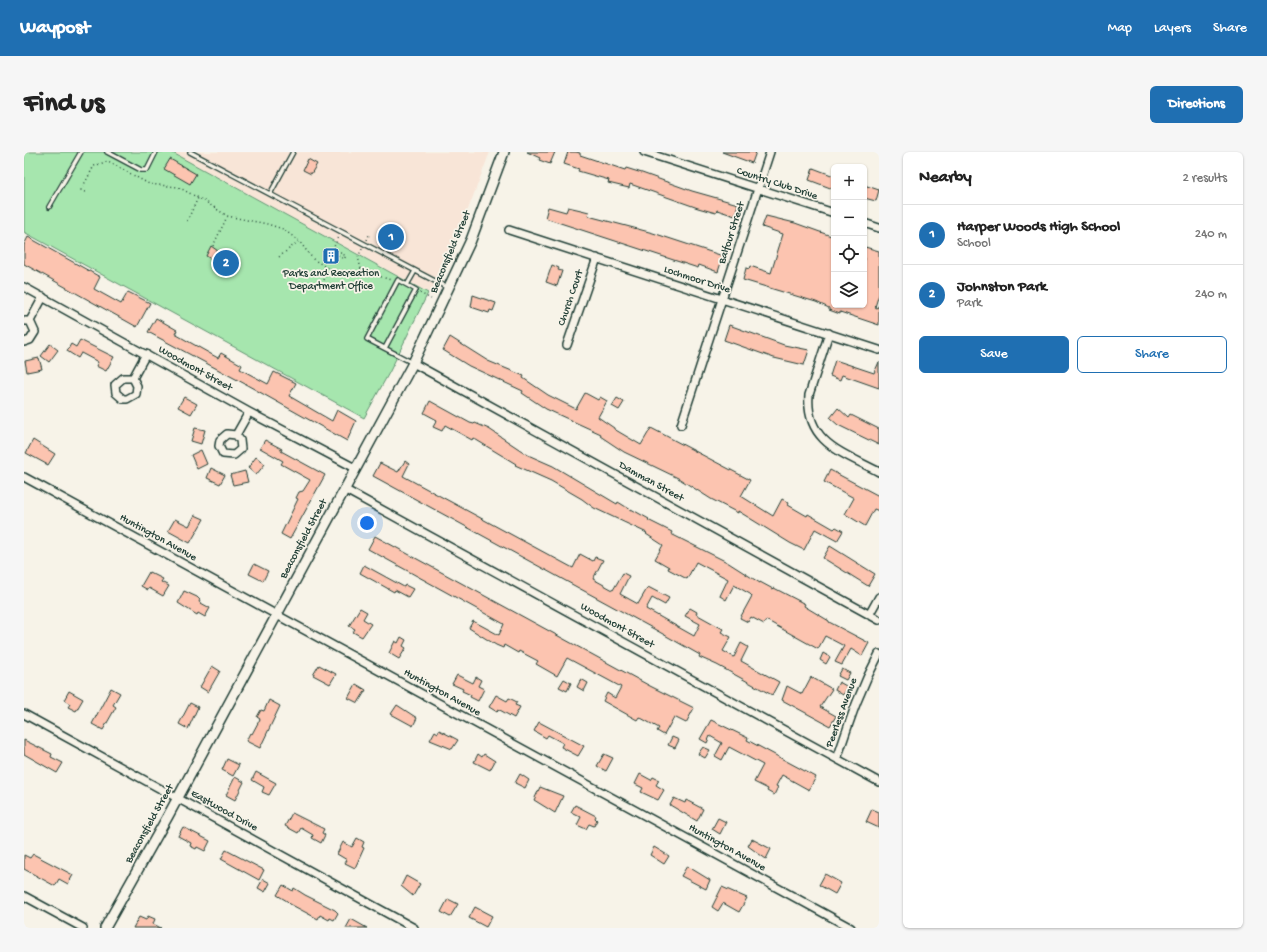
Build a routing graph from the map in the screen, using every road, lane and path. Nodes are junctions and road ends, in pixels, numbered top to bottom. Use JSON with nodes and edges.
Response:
{"nodes":[{"id":1,"x":81,"y":152,"type":"edge"},
{"id":2,"x":107,"y":152,"type":"edge"},
{"id":3,"x":156,"y":152,"type":"edge"},
{"id":4,"x":190,"y":152,"type":"edge"},
{"id":5,"x":293,"y":152,"type":"edge"},
{"id":6,"x":504,"y":152,"type":"edge"},
{"id":7,"x":644,"y":152,"type":"edge"},
{"id":8,"x":770,"y":152,"type":"edge"},
{"id":9,"x":758,"y":189,"type":"junction"},
{"id":10,"x":85,"y":192,"type":"dead end"},
{"id":11,"x":270,"y":194,"type":"junction"},
{"id":12,"x":198,"y":198,"type":"junction"},
{"id":13,"x":49,"y":207,"type":"dead end"},
{"id":14,"x":831,"y":213,"type":"edge"},
{"id":15,"x":227,"y":216,"type":"junction"},
{"id":16,"x":187,"y":221,"type":"dead end"},
{"id":17,"x":867,"y":224,"type":"edge"},
{"id":18,"x":879,"y":228,"type":"edge"},
{"id":19,"x":509,"y":230,"type":"dead end"},
{"id":20,"x":342,"y":232,"type":"junction"},
{"id":21,"x":370,"y":234,"type":"dead end"},
{"id":22,"x":299,"y":241,"type":"junction"},
{"id":23,"x":364,"y":244,"type":"junction"},
{"id":24,"x":213,"y":246,"type":"dead end"},
{"id":25,"x":333,"y":249,"type":"junction"},
{"id":26,"x":279,"y":257,"type":"dead end"},
{"id":27,"x":597,"y":258,"type":"junction"},
{"id":28,"x":328,"y":269,"type":"junction"},
{"id":29,"x":415,"y":271,"type":"junction"},
{"id":30,"x":362,"y":273,"type":"junction"},
{"id":31,"x":324,"y":280,"type":"dead end"},
{"id":32,"x":396,"y":283,"type":"junction"},
{"id":33,"x":407,"y":285,"type":"junction"},
{"id":34,"x":24,"y":287,"type":"edge"},
{"id":35,"x":449,"y":289,"type":"junction"},
{"id":36,"x":415,"y":291,"type":"junction"},
{"id":37,"x":43,"y":297,"type":"junction"},
{"id":38,"x":431,"y":298,"type":"dead end"},
{"id":39,"x":722,"y":300,"type":"junction"},
{"id":40,"x":27,"y":321,"type":"edge"},
{"id":41,"x":829,"y":333,"type":"junction"},
{"id":42,"x":24,"y":342,"type":"edge"},
{"id":43,"x":567,"y":345,"type":"dead end"},
{"id":44,"x":385,"y":348,"type":"junction"},
{"id":45,"x":879,"y":350,"type":"edge"},
{"id":46,"x":146,"y":354,"type":"junction"},
{"id":47,"x":413,"y":363,"type":"junction"},
{"id":48,"x":132,"y":378,"type":"dead end"},
{"id":49,"x":249,"y":412,"type":"junction"},
{"id":50,"x":681,"y":425,"type":"dead end"},
{"id":51,"x":236,"y":435,"type":"dead end"},
{"id":52,"x":355,"y":468,"type":"junction"},
{"id":53,"x":879,"y":472,"type":"edge"},
{"id":54,"x":24,"y":477,"type":"edge"},
{"id":55,"x":344,"y":489,"type":"junction"},
{"id":56,"x":879,"y":597,"type":"edge"},
{"id":57,"x":869,"y":615,"type":"junction"},
{"id":58,"x":277,"y":616,"type":"junction"},
{"id":59,"x":879,"y":620,"type":"edge"},
{"id":60,"x":879,"y":654,"type":"edge"},
{"id":61,"x":24,"y":714,"type":"edge"},
{"id":62,"x":837,"y":759,"type":"junction"},
{"id":63,"x":879,"y":782,"type":"edge"},
{"id":64,"x":178,"y":798,"type":"junction"},
{"id":65,"x":24,"y":896,"type":"edge"},
{"id":66,"x":83,"y":928,"type":"edge"},
{"id":67,"x":105,"y":928,"type":"edge"},
{"id":68,"x":414,"y":928,"type":"edge"},
{"id":69,"x":851,"y":928,"type":"edge"}],
"edges":[{"from":1,"to":13,"type":"lane"},
{"from":2,"to":3,"type":"lane"},
{"from":4,"to":11,"type":"lane"},
{"from":5,"to":11,"type":"lane"},
{"from":6,"to":35,"type":"street","name":"Beaconsfield Street"},
{"from":7,"to":9,"type":"street","name":"Country Club Drive"},
{"from":8,"to":9,"type":"street","name":"Balfour Street"},
{"from":9,"to":14,"type":"street","name":"Country Club Drive"},
{"from":9,"to":39,"type":"street","name":"Balfour Street"},
{"from":10,"to":12,"type":"path"},
{"from":11,"to":20,"type":"lane"},
{"from":12,"to":15,"type":"path"},
{"from":12,"to":16,"type":"path"},
{"from":15,"to":22,"type":"path"},
{"from":15,"to":24,"type":"path"},
{"from":17,"to":18,"type":"street"},
{"from":19,"to":27,"type":"street","name":"Lochmoor Drive"},
{"from":20,"to":23,"type":"lane"},
{"from":20,"to":25,"type":"path"},
{"from":21,"to":23,"type":"path"},
{"from":22,"to":26,"type":"path"},
{"from":22,"to":28,"type":"path"},
{"from":23,"to":29,"type":"lane"},
{"from":23,"to":30,"type":"path"},
{"from":25,"to":25,"type":"path"},
{"from":27,"to":39,"type":"street","name":"Lochmoor Drive"},
{"from":27,"to":43,"type":"street","name":"Church Court"},
{"from":28,"to":30,"type":"path"},
{"from":28,"to":31,"type":"path"},
{"from":29,"to":33,"type":"lane"},
{"from":29,"to":35,"type":"lane"},
{"from":30,"to":32,"type":"path"},
{"from":32,"to":33,"type":"lane"},
{"from":32,"to":44,"type":"lane"},
{"from":33,"to":36,"type":"lane"},
{"from":34,"to":37,"type":"street","name":"Woodmont Street"},
{"from":35,"to":47,"type":"street","name":"Beaconsfield Street"},
{"from":36,"to":38,"type":"path"},
{"from":36,"to":44,"type":"lane"},
{"from":37,"to":40,"type":"street"},
{"from":37,"to":46,"type":"street","name":"Woodmont Street"},
{"from":39,"to":41,"type":"street","name":"Lochmoor Drive"},
{"from":39,"to":50,"type":"street","name":"Balfour Street"},
{"from":40,"to":42,"type":"street"},
{"from":41,"to":45,"type":"street","name":"Lochmoor Drive"},
{"from":41,"to":53,"type":"street"},
{"from":44,"to":47,"type":"lane"},
{"from":46,"to":48,"type":"street"},
{"from":46,"to":49,"type":"street","name":"Woodmont Street"},
{"from":47,"to":52,"type":"street","name":"Beaconsfield Street"},
{"from":47,"to":57,"type":"street","name":"Damman Street"},
{"from":49,"to":51,"type":"street"},
{"from":49,"to":52,"type":"street","name":"Woodmont Street"},
{"from":52,"to":55,"type":"street","name":"Beaconsfield Street"},
{"from":54,"to":58,"type":"street","name":"Huntington Avenue"},
{"from":55,"to":58,"type":"street","name":"Beaconsfield Street"},
{"from":55,"to":62,"type":"street","name":"Woodmont Street"},
{"from":56,"to":57,"type":"street"},
{"from":57,"to":59,"type":"street","name":"Damman Street"},
{"from":58,"to":64,"type":"street","name":"Beaconsfield Street"},
{"from":58,"to":69,"type":"street","name":"Huntington Avenue"},
{"from":60,"to":62,"type":"street","name":"Peerless Avenue"},
{"from":61,"to":64,"type":"street","name":"Eastwood Drive"},
{"from":62,"to":63,"type":"street","name":"Woodmont Street"},
{"from":64,"to":67,"type":"street","name":"Beaconsfield Street"},
{"from":64,"to":68,"type":"street","name":"Eastwood Drive"},
{"from":65,"to":66,"type":"street"}]}
